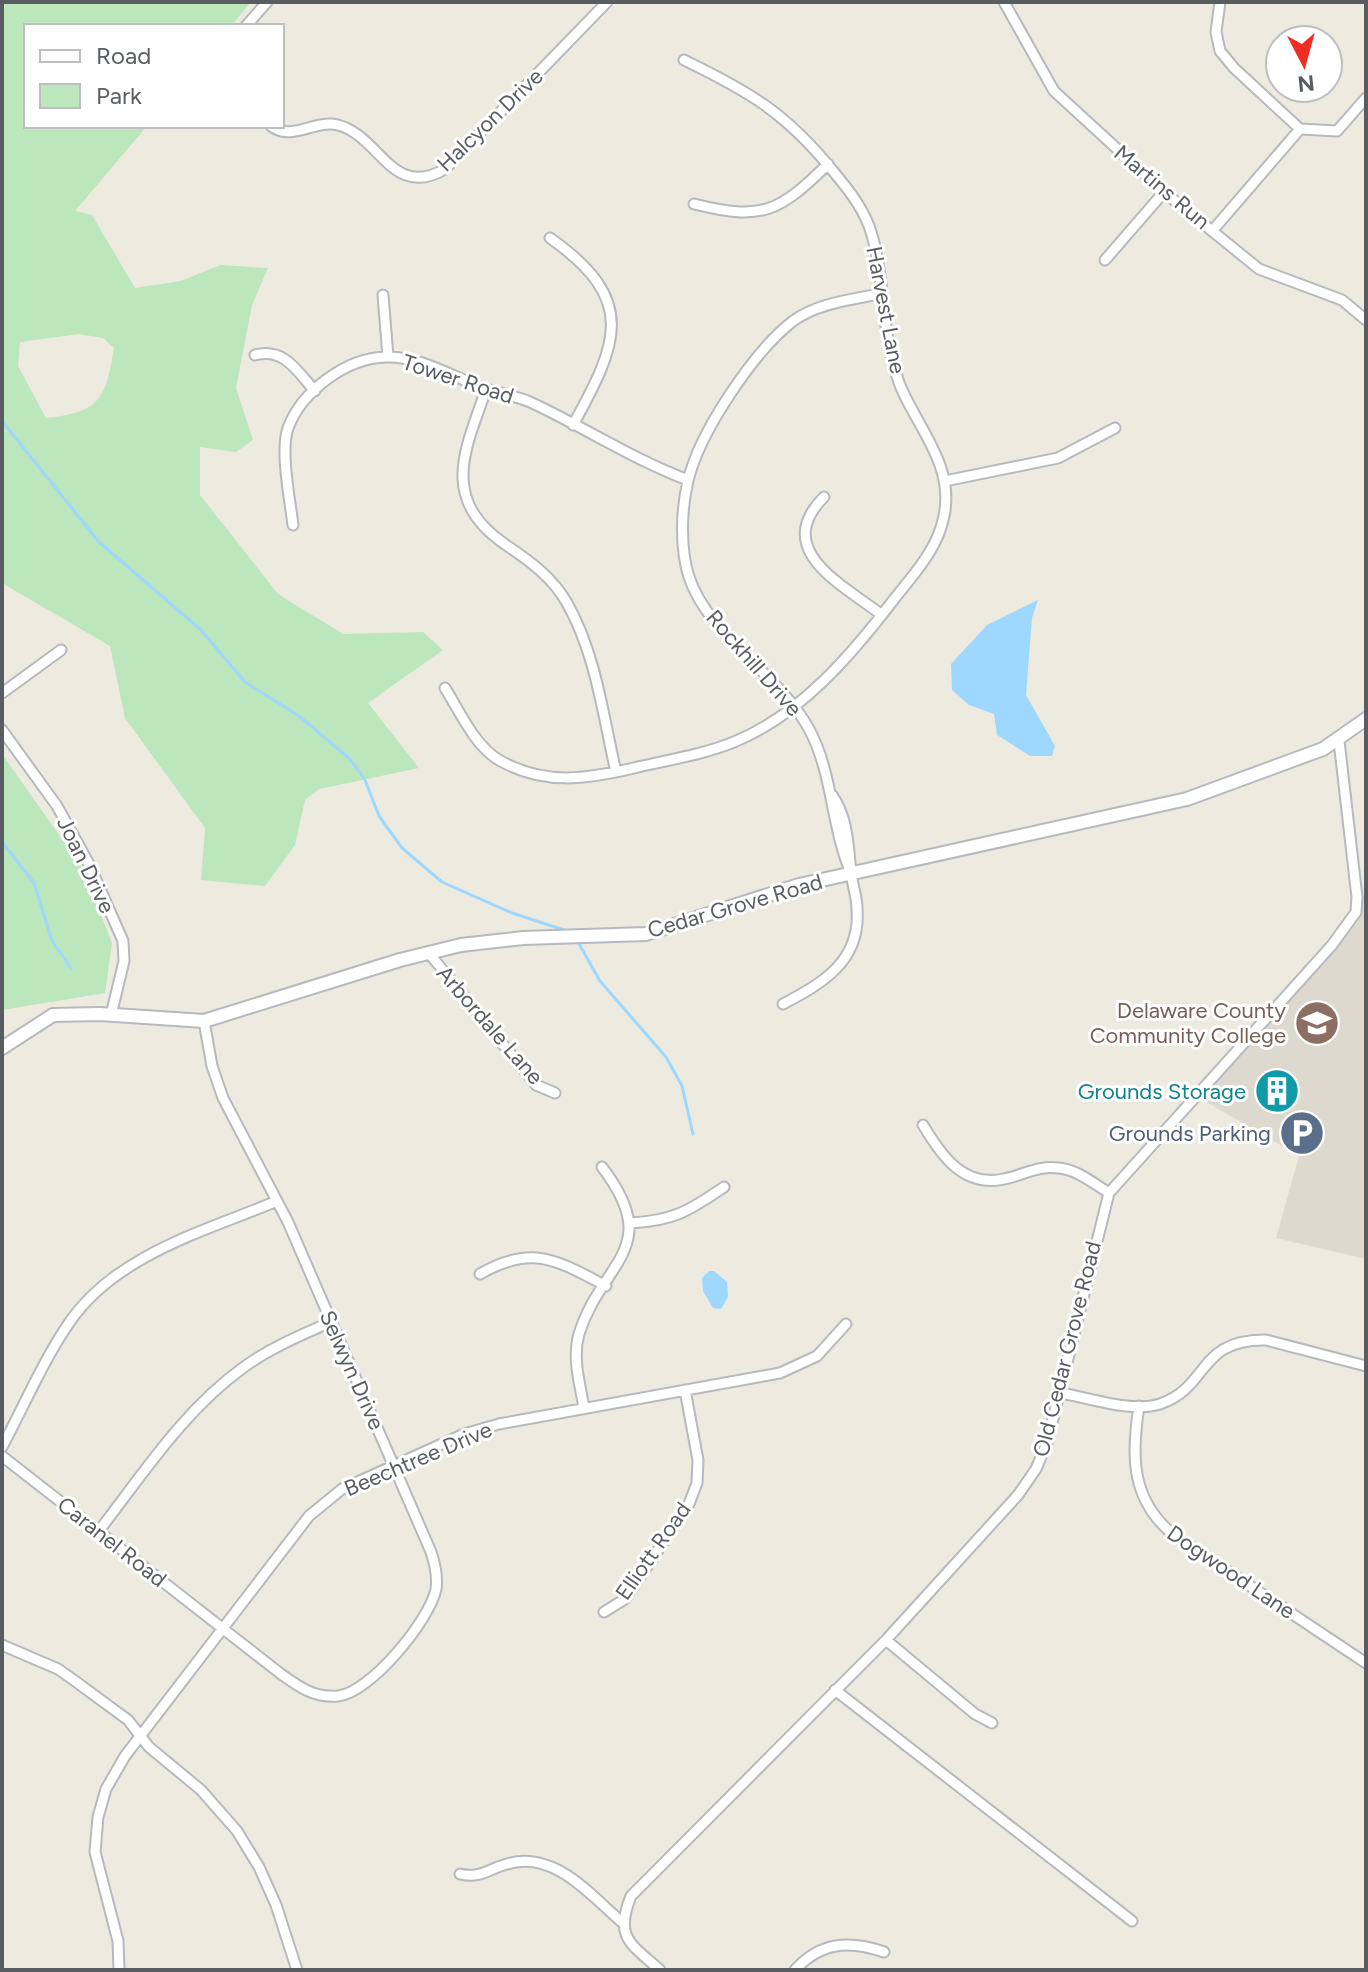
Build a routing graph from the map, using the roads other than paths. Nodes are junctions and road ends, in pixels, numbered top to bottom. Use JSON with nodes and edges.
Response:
{"nodes":[{"id":1,"x":267,"y":2,"type":"edge"},
{"id":2,"x":607,"y":2,"type":"edge"},
{"id":3,"x":1004,"y":2,"type":"edge"},
{"id":4,"x":1220,"y":2,"type":"edge"},
{"id":5,"x":248,"y":24,"type":"edge"},
{"id":6,"x":684,"y":60,"type":"dead end"},
{"id":7,"x":1366,"y":98,"type":"edge"},
{"id":8,"x":277,"y":128,"type":"edge"},
{"id":9,"x":1300,"y":129,"type":"junction"},
{"id":10,"x":828,"y":164,"type":"junction"},
{"id":11,"x":1164,"y":192,"type":"junction"},
{"id":12,"x":694,"y":204,"type":"dead end"},
{"id":13,"x":1213,"y":230,"type":"junction"},
{"id":14,"x":550,"y":238,"type":"dead end"},
{"id":15,"x":1105,"y":260,"type":"dead end"},
{"id":16,"x":879,"y":294,"type":"junction"},
{"id":17,"x":383,"y":295,"type":"dead end"},
{"id":18,"x":1366,"y":320,"type":"edge"},
{"id":19,"x":255,"y":355,"type":"dead end"},
{"id":20,"x":388,"y":357,"type":"junction"},
{"id":21,"x":486,"y":390,"type":"junction"},
{"id":22,"x":315,"y":391,"type":"junction"},
{"id":23,"x":573,"y":425,"type":"junction"},
{"id":24,"x":1115,"y":428,"type":"dead end"},
{"id":25,"x":688,"y":480,"type":"junction"},
{"id":26,"x":945,"y":481,"type":"junction"},
{"id":27,"x":824,"y":497,"type":"dead end"},
{"id":28,"x":293,"y":525,"type":"dead end"},
{"id":29,"x":882,"y":615,"type":"junction"},
{"id":30,"x":61,"y":650,"type":"dead end"},
{"id":31,"x":445,"y":688,"type":"dead end"},
{"id":32,"x":2,"y":693,"type":"edge"},
{"id":33,"x":793,"y":705,"type":"junction"},
{"id":34,"x":1366,"y":719,"type":"edge"},
{"id":35,"x":2,"y":730,"type":"edge"},
{"id":36,"x":1339,"y":741,"type":"junction"},
{"id":37,"x":616,"y":772,"type":"junction"},
{"id":38,"x":851,"y":873,"type":"junction"},
{"id":39,"x":428,"y":952,"type":"junction"},
{"id":40,"x":783,"y":1004,"type":"dead end"},
{"id":41,"x":111,"y":1015,"type":"junction"},
{"id":42,"x":204,"y":1021,"type":"junction"},
{"id":43,"x":2,"y":1048,"type":"edge"},
{"id":44,"x":555,"y":1093,"type":"dead end"},
{"id":45,"x":923,"y":1125,"type":"dead end"},
{"id":46,"x":602,"y":1167,"type":"dead end"},
{"id":47,"x":724,"y":1187,"type":"dead end"},
{"id":48,"x":1109,"y":1193,"type":"junction"},
{"id":49,"x":277,"y":1201,"type":"junction"},
{"id":50,"x":630,"y":1223,"type":"junction"},
{"id":51,"x":480,"y":1274,"type":"dead end"},
{"id":52,"x":606,"y":1286,"type":"junction"},
{"id":53,"x":331,"y":1322,"type":"junction"},
{"id":54,"x":846,"y":1324,"type":"dead end"},
{"id":55,"x":1366,"y":1366,"type":"edge"},
{"id":56,"x":685,"y":1390,"type":"junction"},
{"id":57,"x":1061,"y":1393,"type":"junction"},
{"id":58,"x":1139,"y":1406,"type":"junction"},
{"id":59,"x":584,"y":1408,"type":"junction"},
{"id":60,"x":2,"y":1447,"type":"edge"},
{"id":61,"x":2,"y":1456,"type":"edge"},
{"id":62,"x":394,"y":1466,"type":"junction"},
{"id":63,"x":98,"y":1532,"type":"junction"},
{"id":64,"x":604,"y":1612,"type":"dead end"},
{"id":65,"x":221,"y":1628,"type":"junction"},
{"id":66,"x":886,"y":1640,"type":"junction"},
{"id":67,"x":2,"y":1645,"type":"edge"},
{"id":68,"x":1366,"y":1663,"type":"edge"},
{"id":69,"x":835,"y":1690,"type":"junction"},
{"id":70,"x":992,"y":1723,"type":"dead end"},
{"id":71,"x":140,"y":1736,"type":"junction"},
{"id":72,"x":460,"y":1874,"type":"dead end"},
{"id":73,"x":1132,"y":1921,"type":"dead end"},
{"id":74,"x":623,"y":1923,"type":"junction"},
{"id":75,"x":884,"y":1952,"type":"dead end"},
{"id":76,"x":119,"y":1970,"type":"edge"},
{"id":77,"x":297,"y":1970,"type":"edge"},
{"id":78,"x":660,"y":1970,"type":"edge"},
{"id":79,"x":795,"y":1970,"type":"edge"}],
"edges":[{"from":1,"to":5,"type":"street"},
{"from":2,"to":8,"type":"street","name":"Halcyon Drive"},
{"from":3,"to":11,"type":"street","name":"Martins Run"},
{"from":4,"to":9,"type":"street"},
{"from":6,"to":10,"type":"street","name":"Harvest Lane"},
{"from":7,"to":9,"type":"street"},
{"from":9,"to":13,"type":"street"},
{"from":10,"to":12,"type":"street"},
{"from":10,"to":16,"type":"street","name":"Harvest Lane"},
{"from":11,"to":13,"type":"street","name":"Martins Run"},
{"from":11,"to":15,"type":"street"},
{"from":13,"to":18,"type":"street","name":"Martins Run"},
{"from":14,"to":23,"type":"street"},
{"from":16,"to":25,"type":"street","name":"Rockhill Drive"},
{"from":16,"to":26,"type":"street","name":"Harvest Lane"},
{"from":17,"to":20,"type":"street"},
{"from":19,"to":22,"type":"street"},
{"from":20,"to":21,"type":"street","name":"Tower Road"},
{"from":20,"to":22,"type":"street","name":"Tower Road"},
{"from":21,"to":23,"type":"street","name":"Tower Road"},
{"from":21,"to":37,"type":"street"},
{"from":22,"to":28,"type":"street","name":"Tower Road"},
{"from":23,"to":25,"type":"street","name":"Tower Road"},
{"from":24,"to":26,"type":"street"},
{"from":25,"to":33,"type":"street","name":"Rockhill Drive"},
{"from":26,"to":29,"type":"street","name":"Harvest Lane"},
{"from":27,"to":29,"type":"street"},
{"from":29,"to":33,"type":"street","name":"Harvest Lane"},
{"from":30,"to":32,"type":"street"},
{"from":31,"to":37,"type":"street","name":"Harvest Lane"},
{"from":33,"to":37,"type":"street","name":"Harvest Lane"},
{"from":33,"to":38,"type":"street","name":"Rockhill Drive"},
{"from":34,"to":36,"type":"street","name":"Cedar Grove Road"},
{"from":35,"to":41,"type":"street","name":"Joan Drive"},
{"from":36,"to":38,"type":"street","name":"Cedar Grove Road"},
{"from":36,"to":48,"type":"street","name":"Old Cedar Grove Road"},
{"from":38,"to":39,"type":"street","name":"Cedar Grove Road"},
{"from":38,"to":40,"type":"street","name":"Rockhill Drive"},
{"from":39,"to":42,"type":"street","name":"Cedar Grove Road"},
{"from":39,"to":44,"type":"street","name":"Arbordale Lane"},
{"from":41,"to":42,"type":"street","name":"Cedar Grove Road"},
{"from":41,"to":43,"type":"street","name":"Cedar Grove Road"},
{"from":42,"to":49,"type":"street","name":"Selwyn Drive"},
{"from":45,"to":48,"type":"street"},
{"from":46,"to":50,"type":"street"},
{"from":47,"to":50,"type":"street"},
{"from":48,"to":57,"type":"street","name":"Old Cedar Grove Road"},
{"from":49,"to":53,"type":"street","name":"Selwyn Drive"},
{"from":49,"to":60,"type":"street"},
{"from":50,"to":52,"type":"street"},
{"from":51,"to":52,"type":"street"},
{"from":52,"to":59,"type":"street"},
{"from":53,"to":62,"type":"street","name":"Selwyn Drive"},
{"from":53,"to":63,"type":"street"},
{"from":54,"to":56,"type":"street","name":"Beechtree Drive"},
{"from":55,"to":58,"type":"street"},
{"from":56,"to":59,"type":"street","name":"Beechtree Drive"},
{"from":56,"to":64,"type":"street","name":"Elliott Road"},
{"from":57,"to":58,"type":"street"},
{"from":57,"to":66,"type":"street","name":"Old Cedar Grove Road"},
{"from":58,"to":68,"type":"street","name":"Dogwood Lane"},
{"from":59,"to":62,"type":"street","name":"Beechtree Drive"},
{"from":61,"to":63,"type":"street","name":"Caranel Road"},
{"from":62,"to":65,"type":"street","name":"Beechtree Drive"},
{"from":62,"to":65,"type":"street","name":"Selwyn Drive"},
{"from":63,"to":65,"type":"street","name":"Caranel Road"},
{"from":65,"to":71,"type":"street","name":"Beechtree Drive"},
{"from":66,"to":69,"type":"street","name":"Old Cedar Grove Road"},
{"from":66,"to":70,"type":"street"},
{"from":67,"to":71,"type":"street"},
{"from":69,"to":73,"type":"street"},
{"from":69,"to":74,"type":"street","name":"Old Cedar Grove Road"},
{"from":71,"to":76,"type":"street","name":"Beechtree Drive"},
{"from":71,"to":77,"type":"street"},
{"from":72,"to":74,"type":"street"},
{"from":74,"to":78,"type":"street"},
{"from":75,"to":79,"type":"street"}]}
